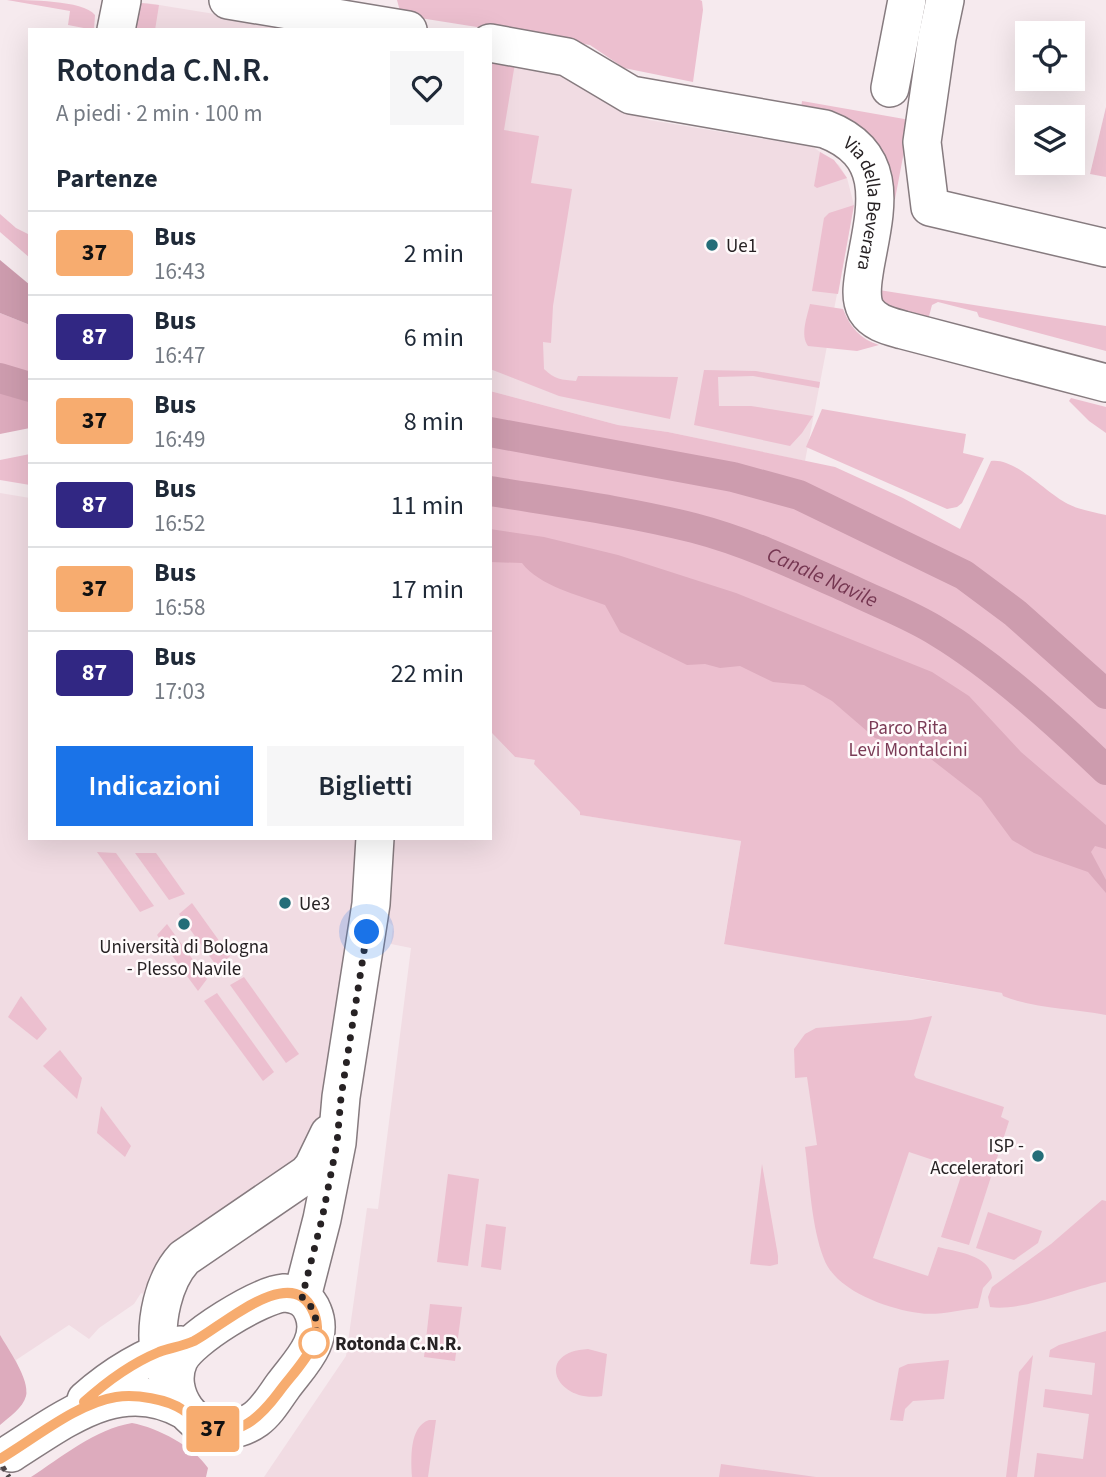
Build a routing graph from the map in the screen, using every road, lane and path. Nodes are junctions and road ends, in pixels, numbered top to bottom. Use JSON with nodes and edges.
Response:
{"nodes":[{"id":1,"x":122,"y":0,"type":"edge"},
{"id":2,"x":228,"y":0,"type":"edge"},
{"id":3,"x":907,"y":0,"type":"edge"},
{"id":4,"x":945,"y":0,"type":"edge"},
{"id":5,"x":116,"y":28,"type":"edge"},
{"id":6,"x":396,"y":28,"type":"edge"},
{"id":7,"x":492,"y":43,"type":"edge"},
{"id":8,"x":890,"y":88,"type":"dead end"},
{"id":9,"x":1106,"y":248,"type":"edge"},
{"id":10,"x":1106,"y":383,"type":"edge"},
{"id":11,"x":375,"y":840,"type":"edge"},
{"id":12,"x":341,"y":1097,"type":"junction"},
{"id":13,"x":276,"y":1195,"type":"junction"},
{"id":14,"x":315,"y":1249,"type":"junction"},
{"id":15,"x":302,"y":1297,"type":"junction"},
{"id":16,"x":194,"y":1341,"type":"junction"},
{"id":17,"x":159,"y":1352,"type":"junction"},
{"id":18,"x":181,"y":1402,"type":"junction"},
{"id":19,"x":70,"y":1415,"type":"junction"},
{"id":20,"x":10,"y":1453,"type":"dead end"}],
"edges":[{"from":1,"to":5,"type":"street"},
{"from":2,"to":6,"type":"street"},
{"from":3,"to":8,"type":"street"},
{"from":4,"to":9,"type":"street"},
{"from":7,"to":10,"type":"street","name":"Via della Beverara"},
{"from":11,"to":12,"type":"street"},
{"from":12,"to":13,"type":"street"},
{"from":12,"to":14,"type":"street"},
{"from":13,"to":14,"type":"street"},
{"from":13,"to":17,"type":"street"},
{"from":14,"to":15,"type":"street"},
{"from":15,"to":16,"type":"street"},
{"from":15,"to":18,"type":"street"},
{"from":16,"to":17,"type":"street"},
{"from":16,"to":18,"type":"street"},
{"from":17,"to":18,"type":"street"},
{"from":17,"to":19,"type":"street"},
{"from":18,"to":19,"type":"street"},
{"from":19,"to":20,"type":"street"}]}
